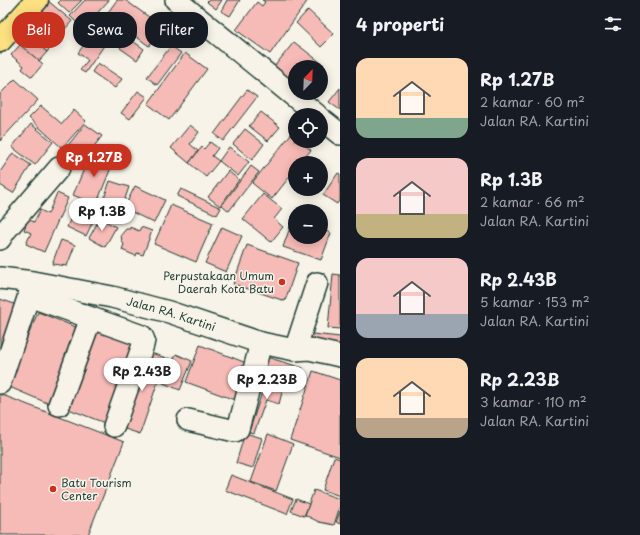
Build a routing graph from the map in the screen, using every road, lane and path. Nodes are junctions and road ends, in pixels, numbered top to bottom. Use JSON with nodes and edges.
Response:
{"nodes":[{"id":1,"x":37,"y":0,"type":"edge"},
{"id":2,"x":176,"y":0,"type":"edge"},
{"id":3,"x":0,"y":40,"type":"edge"},
{"id":4,"x":308,"y":108,"type":"edge"},
{"id":5,"x":328,"y":125,"type":"edge"},
{"id":6,"x":340,"y":134,"type":"edge"},
{"id":7,"x":59,"y":168,"type":"dead end"},
{"id":8,"x":0,"y":239,"type":"edge"},
{"id":9,"x":0,"y":278,"type":"edge"},
{"id":10,"x":317,"y":283,"type":"dead end"},
{"id":11,"x":31,"y":289,"type":"junction"},
{"id":12,"x":112,"y":297,"type":"junction"},
{"id":13,"x":97,"y":320,"type":"junction"},
{"id":14,"x":261,"y":343,"type":"junction"},
{"id":15,"x":295,"y":350,"type":"junction"},
{"id":16,"x":340,"y":356,"type":"edge"},
{"id":17,"x":0,"y":383,"type":"edge"},
{"id":18,"x":59,"y":405,"type":"dead end"},
{"id":19,"x":188,"y":420,"type":"dead end"},
{"id":20,"x":114,"y":426,"type":"dead end"}],
"edges":[{"from":1,"to":3,"type":"main road"},
{"from":2,"to":4,"type":"street"},
{"from":5,"to":6,"type":"street"},
{"from":7,"to":8,"type":"street"},
{"from":9,"to":11,"type":"street","name":"Jalan RA. Kartini"},
{"from":10,"to":15,"type":"street"},
{"from":11,"to":12,"type":"street","name":"Jalan RA. Kartini"},
{"from":11,"to":13,"type":"street"},
{"from":11,"to":17,"type":"street"},
{"from":12,"to":13,"type":"street"},
{"from":12,"to":14,"type":"street","name":"Jalan RA. Kartini"},
{"from":13,"to":18,"type":"street"},
{"from":13,"to":20,"type":"street"},
{"from":14,"to":15,"type":"street","name":"Jalan RA. Kartini"},
{"from":14,"to":19,"type":"street"},
{"from":15,"to":16,"type":"street","name":"Jalan RA. Kartini"}]}
